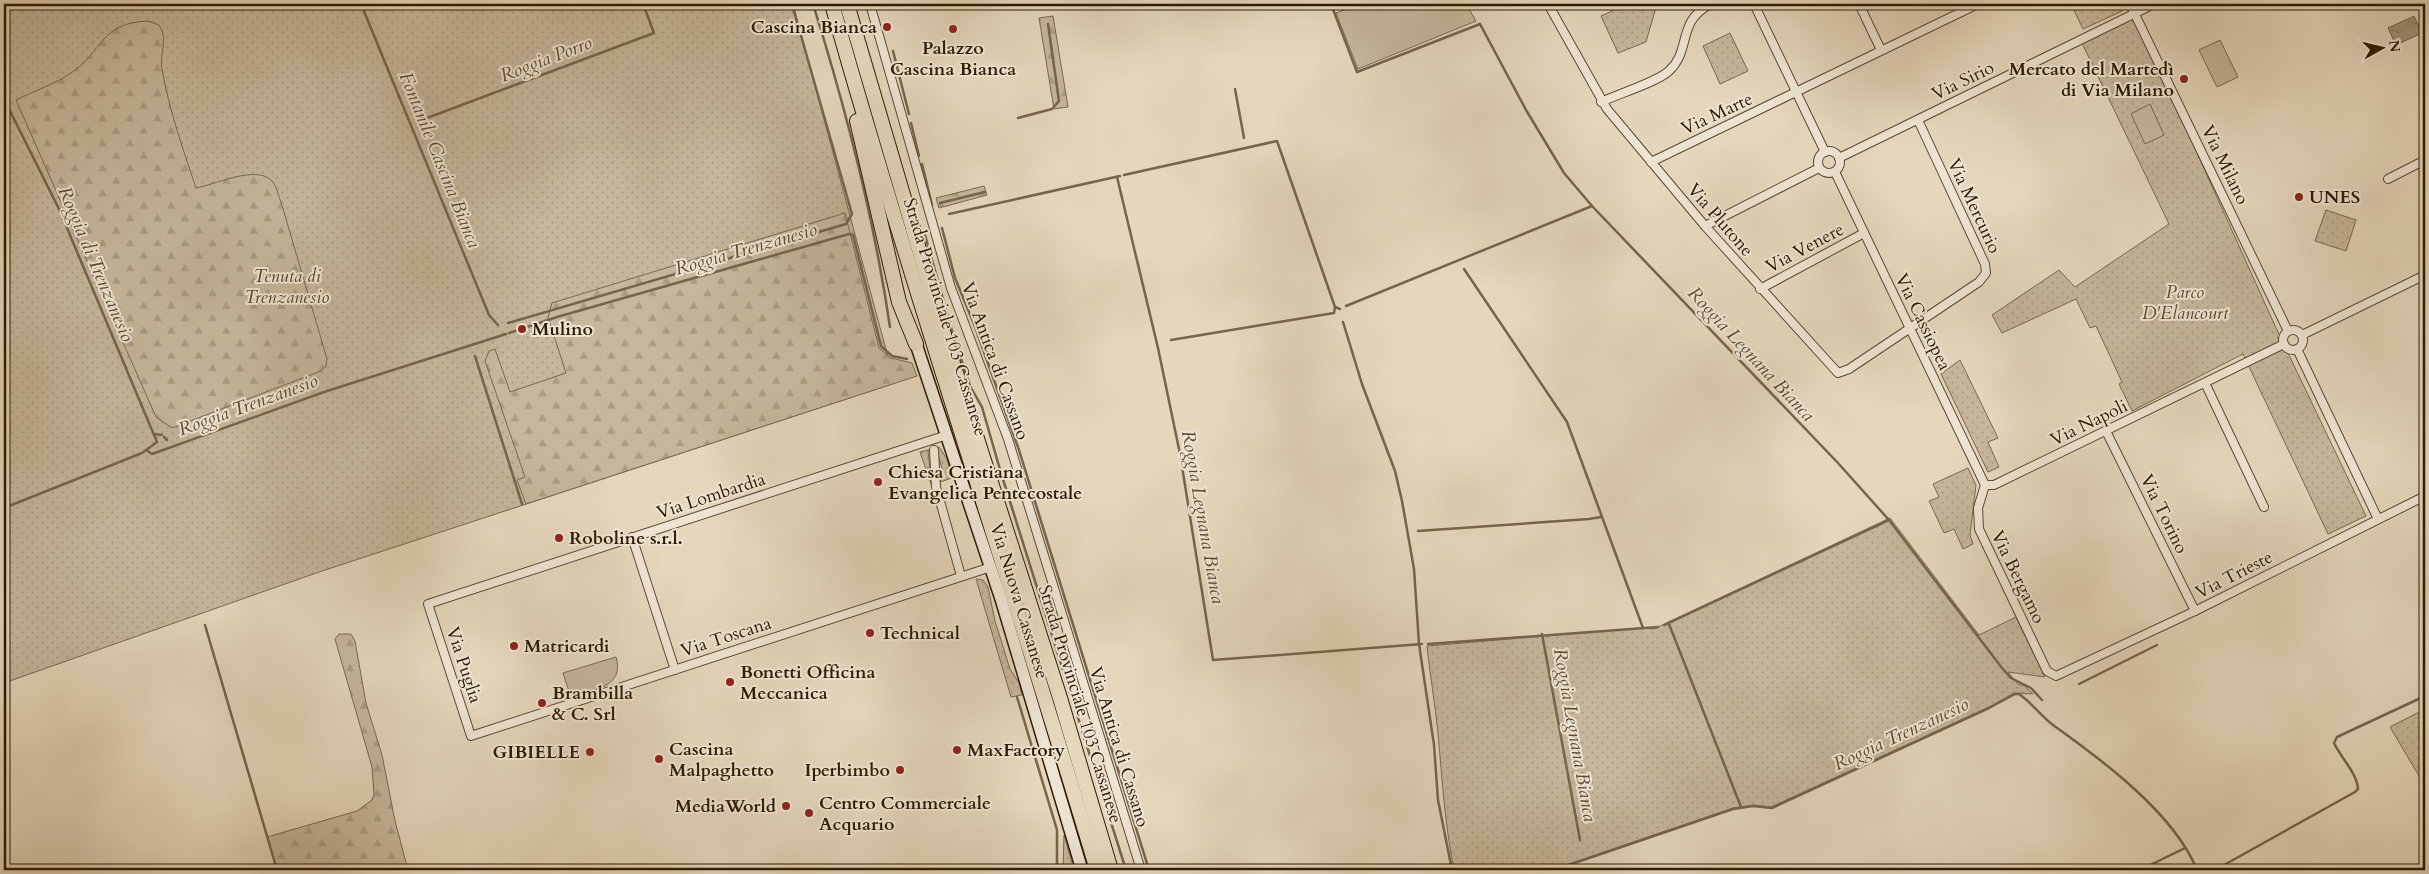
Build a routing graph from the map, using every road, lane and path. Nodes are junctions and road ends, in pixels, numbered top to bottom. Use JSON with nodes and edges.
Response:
{"nodes":[{"id":1,"x":832,"y":4,"type":"edge"},
{"id":2,"x":847,"y":4,"type":"edge"},
{"id":3,"x":870,"y":4,"type":"edge"},
{"id":4,"x":1548,"y":4,"type":"edge"},
{"id":5,"x":1711,"y":4,"type":"edge"},
{"id":6,"x":1754,"y":4,"type":"edge"},
{"id":7,"x":1859,"y":4,"type":"edge"},
{"id":8,"x":1978,"y":4,"type":"edge"},
{"id":9,"x":2130,"y":4,"type":"edge"},
{"id":10,"x":2154,"y":4,"type":"edge"},
{"id":11,"x":2135,"y":13,"type":"junction"},
{"id":12,"x":1881,"y":50,"type":"junction"},
{"id":13,"x":846,"y":54,"type":"junction"},
{"id":14,"x":1796,"y":93,"type":"junction"},
{"id":15,"x":1602,"y":102,"type":"junction"},
{"id":16,"x":1918,"y":120,"type":"junction"},
{"id":17,"x":1825,"y":152,"type":"junction"},
{"id":18,"x":1839,"y":158,"type":"junction"},
{"id":19,"x":2425,"y":160,"type":"edge"},
{"id":20,"x":1651,"y":162,"type":"junction"},
{"id":21,"x":1819,"y":168,"type":"junction"},
{"id":22,"x":1835,"y":172,"type":"junction"},
{"id":23,"x":2388,"y":178,"type":"dead end"},
{"id":24,"x":1705,"y":226,"type":"junction"},
{"id":25,"x":1864,"y":233,"type":"junction"},
{"id":26,"x":2425,"y":275,"type":"edge"},
{"id":27,"x":1760,"y":289,"type":"junction"},
{"id":28,"x":1910,"y":328,"type":"junction"},
{"id":29,"x":2288,"y":331,"type":"junction"},
{"id":30,"x":2302,"y":335,"type":"junction"},
{"id":31,"x":916,"y":344,"type":"joint"},
{"id":32,"x":2284,"y":344,"type":"junction"},
{"id":33,"x":2296,"y":349,"type":"junction"},
{"id":34,"x":2205,"y":383,"type":"junction"},
{"id":35,"x":2106,"y":431,"type":"junction"},
{"id":36,"x":947,"y":435,"type":"junction"},
{"id":37,"x":934,"y":450,"type":"dead end"},
{"id":38,"x":1985,"y":485,"type":"junction"},
{"id":39,"x":2425,"y":496,"type":"edge"},
{"id":40,"x":2264,"y":507,"type":"dead end"},
{"id":41,"x":2378,"y":519,"type":"junction"},
{"id":42,"x":632,"y":537,"type":"junction"},
{"id":43,"x":991,"y":567,"type":"junction"},
{"id":44,"x":961,"y":576,"type":"junction"},
{"id":45,"x":428,"y":604,"type":"joint"},
{"id":46,"x":2195,"y":611,"type":"junction"},
{"id":47,"x":675,"y":670,"type":"junction"},
{"id":48,"x":2054,"y":676,"type":"joint"},
{"id":49,"x":1060,"y":698,"type":"junction"},
{"id":50,"x":471,"y":736,"type":"joint"},
{"id":51,"x":1082,"y":870,"type":"edge"},
{"id":52,"x":1097,"y":870,"type":"edge"},
{"id":53,"x":1111,"y":870,"type":"edge"},
{"id":54,"x":1120,"y":870,"type":"edge"},
{"id":55,"x":1141,"y":870,"type":"edge"}],
"edges":[{"from":1,"to":13,"type":"highway","name":"Strada Provinciale 103 Cassanese"},
{"from":2,"to":49,"type":"highway","name":"Strada Provinciale 103 Cassanese"},
{"from":3,"to":55,"type":"street","name":"Via Antica di Cassano"},
{"from":4,"to":15,"type":"street","name":"Via Plutone"},
{"from":5,"to":15,"type":"street"},
{"from":6,"to":14,"type":"street"},
{"from":7,"to":12,"type":"street"},
{"from":8,"to":12,"type":"street","name":"Via Marte"},
{"from":9,"to":11,"type":"street","name":"Via Milano"},
{"from":10,"to":11,"type":"street","name":"Via Sirio"},
{"from":11,"to":16,"type":"street","name":"Via Sirio"},
{"from":11,"to":29,"type":"street","name":"Via Milano"},
{"from":12,"to":14,"type":"street","name":"Via Marte"},
{"from":13,"to":31,"type":"highway"},
{"from":13,"to":52,"type":"highway","name":"Strada Provinciale 103 Cassanese"},
{"from":14,"to":17,"type":"street"},
{"from":14,"to":20,"type":"street","name":"Via Marte"},
{"from":15,"to":20,"type":"street","name":"Via Plutone"},
{"from":16,"to":18,"type":"street","name":"Via Sirio"},
{"from":16,"to":28,"type":"street","name":"Via Mercurio"},
{"from":17,"to":18,"type":"street"},
{"from":17,"to":21,"type":"street"},
{"from":18,"to":22,"type":"street"},
{"from":19,"to":23,"type":"street"},
{"from":20,"to":24,"type":"street","name":"Via Plutone"},
{"from":21,"to":22,"type":"street"},
{"from":21,"to":24,"type":"street"},
{"from":22,"to":25,"type":"street","name":"Via Cassiopea"},
{"from":24,"to":27,"type":"street","name":"Via Plutone"},
{"from":25,"to":27,"type":"street","name":"Via Venere"},
{"from":25,"to":28,"type":"street","name":"Via Cassiopea"},
{"from":26,"to":30,"type":"street"},
{"from":27,"to":28,"type":"street","name":"Via Plutone"},
{"from":28,"to":38,"type":"street","name":"Via Cassiopea"},
{"from":29,"to":30,"type":"street"},
{"from":29,"to":32,"type":"street"},
{"from":30,"to":33,"type":"street"},
{"from":31,"to":36,"type":"street","name":"Via Nuova Cassanese"},
{"from":32,"to":33,"type":"street"},
{"from":32,"to":34,"type":"street","name":"Via Napoli"},
{"from":33,"to":41,"type":"street"},
{"from":34,"to":35,"type":"street","name":"Via Napoli"},
{"from":34,"to":40,"type":"street"},
{"from":35,"to":38,"type":"street","name":"Via Napoli"},
{"from":35,"to":46,"type":"street","name":"Via Torino"},
{"from":36,"to":42,"type":"street","name":"Via Lombardia"},
{"from":36,"to":43,"type":"street","name":"Via Nuova Cassanese"},
{"from":37,"to":44,"type":"street"},
{"from":38,"to":48,"type":"street","name":"Via Bergamo"},
{"from":39,"to":41,"type":"street","name":"Via Trieste"},
{"from":41,"to":46,"type":"street","name":"Via Trieste"},
{"from":42,"to":45,"type":"street","name":"Via Lombardia"},
{"from":42,"to":47,"type":"street"},
{"from":43,"to":44,"type":"street","name":"Via Toscana"},
{"from":43,"to":51,"type":"street","name":"Via Nuova Cassanese"},
{"from":44,"to":47,"type":"street","name":"Via Toscana"},
{"from":45,"to":50,"type":"street","name":"Via Puglia"},
{"from":46,"to":48,"type":"street","name":"Via Trieste"},
{"from":47,"to":50,"type":"street","name":"Via Toscana"},
{"from":49,"to":53,"type":"highway","name":"Strada Provinciale 103 Cassanese"},
{"from":49,"to":54,"type":"highway"}]}
